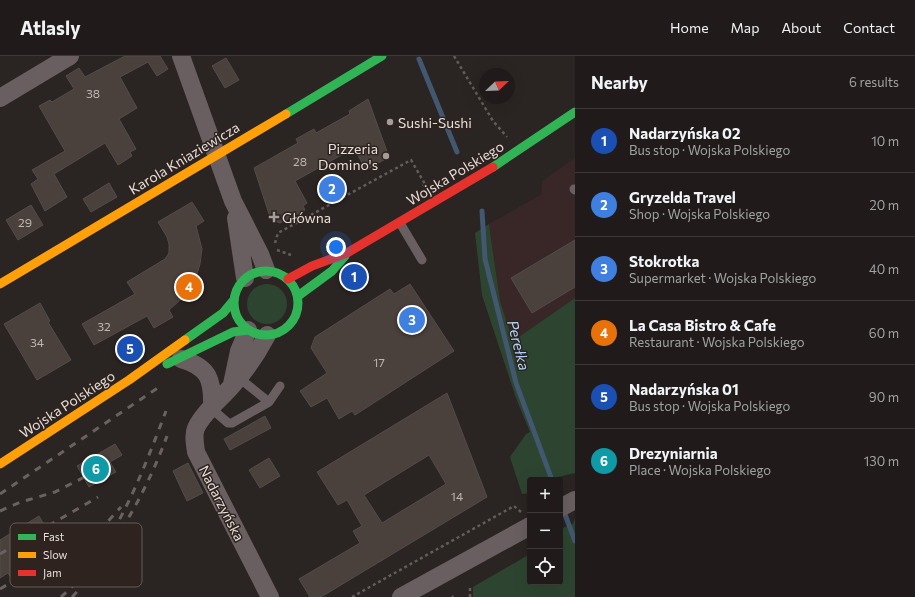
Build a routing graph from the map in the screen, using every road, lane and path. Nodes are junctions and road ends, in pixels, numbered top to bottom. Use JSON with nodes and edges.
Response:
{"nodes":[{"id":1,"x":70,"y":56,"type":"edge"},
{"id":2,"x":181,"y":56,"type":"edge"},
{"id":3,"x":382,"y":56,"type":"edge"},
{"id":4,"x":454,"y":56,"type":"edge"},
{"id":5,"x":0,"y":98,"type":"edge"},
{"id":6,"x":575,"y":112,"type":"edge"},
{"id":7,"x":511,"y":142,"type":"dead end"},
{"id":8,"x":217,"y":155,"type":"junction"},
{"id":9,"x":420,"y":188,"type":"dead end"},
{"id":10,"x":233,"y":201,"type":"junction"},
{"id":11,"x":400,"y":223,"type":"junction"},
{"id":12,"x":347,"y":253,"type":"junction"},
{"id":13,"x":260,"y":254,"type":"junction"},
{"id":14,"x":422,"y":260,"type":"dead end"},
{"id":15,"x":266,"y":270,"type":"junction"},
{"id":16,"x":245,"y":278,"type":"junction"},
{"id":17,"x":288,"y":279,"type":"junction"},
{"id":18,"x":0,"y":284,"type":"edge"},
{"id":19,"x":298,"y":296,"type":"junction"},
{"id":20,"x":233,"y":301,"type":"junction"},
{"id":21,"x":248,"y":330,"type":"junction"},
{"id":22,"x":267,"y":335,"type":"junction"},
{"id":23,"x":181,"y":359,"type":"junction"},
{"id":24,"x":129,"y":380,"type":"junction"},
{"id":25,"x":235,"y":382,"type":"junction"},
{"id":26,"x":280,"y":386,"type":"dead end"},
{"id":27,"x":269,"y":402,"type":"junction"},
{"id":28,"x":212,"y":409,"type":"junction"},
{"id":29,"x":0,"y":464,"type":"edge"},
{"id":30,"x":575,"y":500,"type":"edge"},
{"id":31,"x":563,"y":506,"type":"edge"},
{"id":32,"x":527,"y":519,"type":"edge"},
{"id":33,"x":470,"y":586,"type":"dead end"},
{"id":34,"x":270,"y":597,"type":"edge"},
{"id":35,"x":352,"y":597,"type":"edge"},
{"id":36,"x":401,"y":597,"type":"edge"},
{"id":37,"x":470,"y":597,"type":"edge"}],
"edges":[{"from":1,"to":5,"type":"street"},
{"from":2,"to":8,"type":"street"},
{"from":3,"to":8,"type":"street","name":"Karola Kniaziewicza"},
{"from":4,"to":7,"type":"path"},
{"from":6,"to":11,"type":"street","name":"Wojska Polskiego"},
{"from":8,"to":10,"type":"street"},
{"from":8,"to":18,"type":"street","name":"Karola Kniaziewicza"},
{"from":9,"to":13,"type":"path"},
{"from":10,"to":13,"type":"street"},
{"from":10,"to":16,"type":"street"},
{"from":11,"to":12,"type":"street","name":"Wojska Polskiego"},
{"from":11,"to":14,"type":"lane"},
{"from":12,"to":17,"type":"street","name":"Wojska Polskiego"},
{"from":12,"to":19,"type":"street","name":"Wojska Polskiego"},
{"from":13,"to":15,"type":"street"},
{"from":15,"to":16,"type":"street"},
{"from":15,"to":17,"type":"street"},
{"from":16,"to":20,"type":"street"},
{"from":17,"to":19,"type":"street"},
{"from":19,"to":22,"type":"street"},
{"from":20,"to":21,"type":"street"},
{"from":20,"to":24,"type":"street","name":"Wojska Polskiego"},
{"from":21,"to":22,"type":"street"},
{"from":21,"to":23,"type":"street","name":"Wojska Polskiego"},
{"from":21,"to":25,"type":"street"},
{"from":22,"to":25,"type":"street","name":"Nadarzyńska"},
{"from":23,"to":24,"type":"street","name":"Wojska Polskiego"},
{"from":23,"to":28,"type":"street"},
{"from":24,"to":29,"type":"street","name":"Wojska Polskiego"},
{"from":25,"to":27,"type":"lane"},
{"from":25,"to":28,"type":"street","name":"Nadarzyńska"},
{"from":26,"to":27,"type":"lane"},
{"from":27,"to":28,"type":"lane"},
{"from":28,"to":34,"type":"street","name":"Nadarzyńska"},
{"from":30,"to":31,"type":"street"},
{"from":32,"to":35,"type":"path"},
{"from":32,"to":36,"type":"street"},
{"from":33,"to":37,"type":"path"}]}
